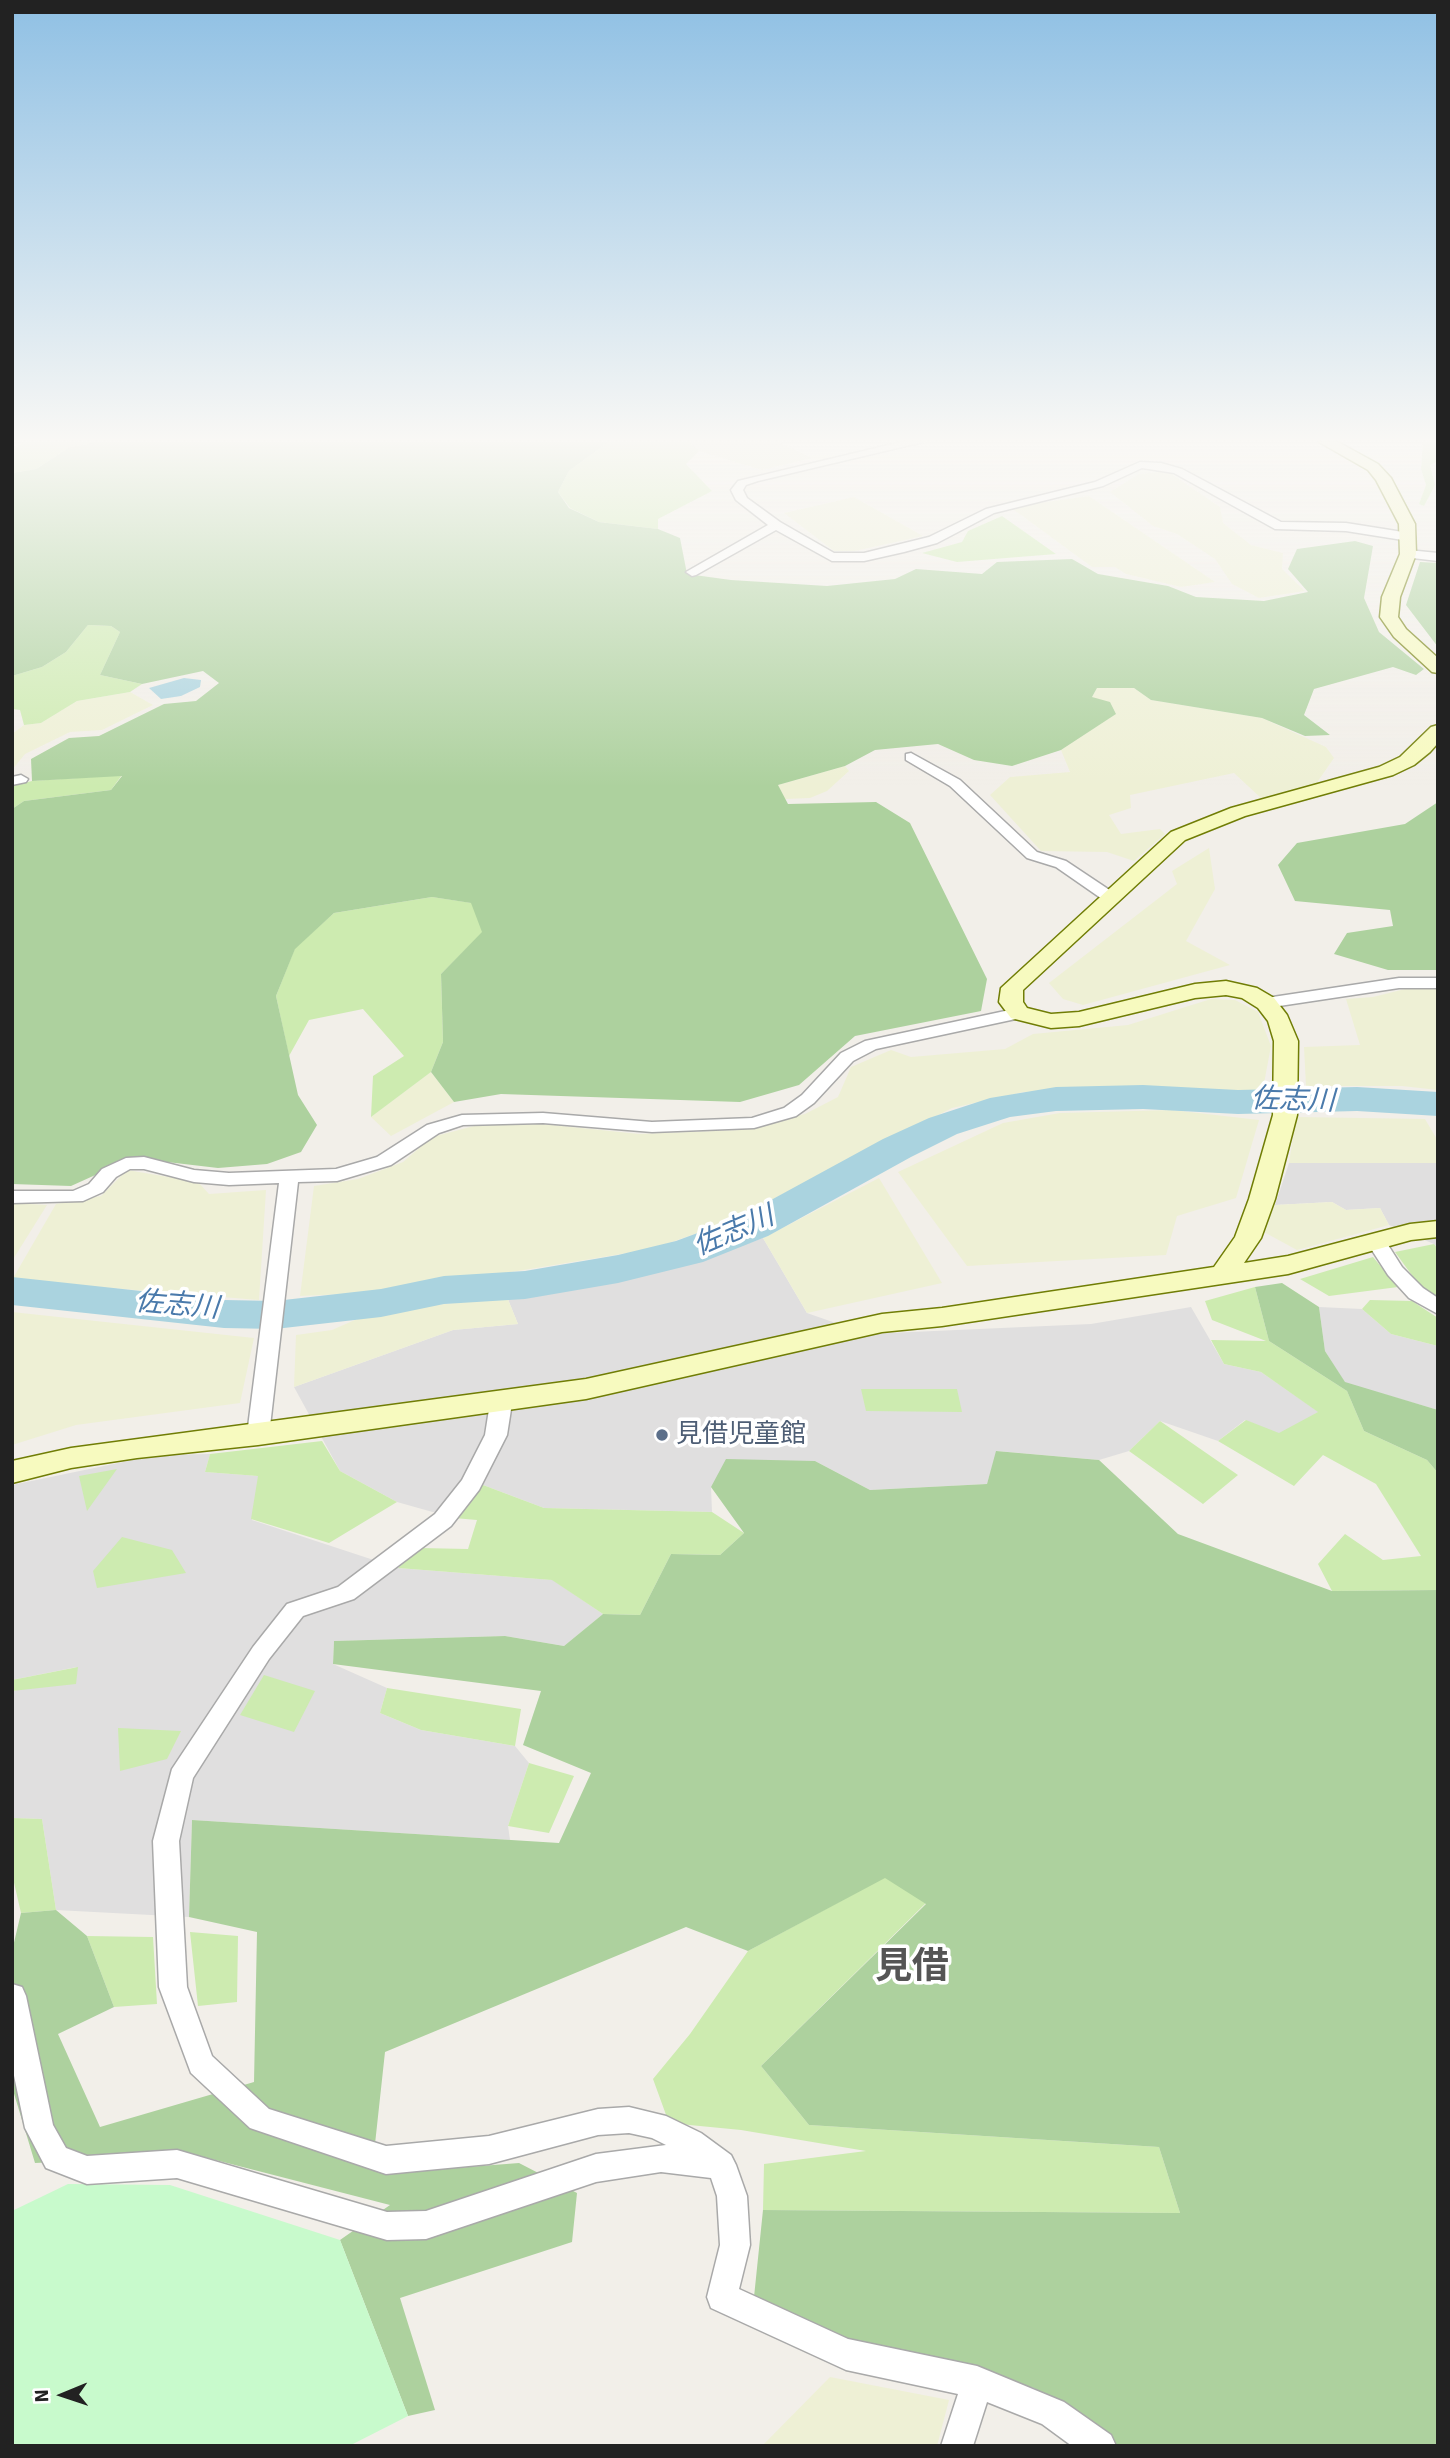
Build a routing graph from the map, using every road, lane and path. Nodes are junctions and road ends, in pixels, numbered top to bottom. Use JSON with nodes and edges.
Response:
{"nodes":[{"id":1,"x":719,"y":557,"type":"edge"},
{"id":2,"x":1404,"y":557,"type":"edge"},
{"id":3,"x":692,"y":572,"type":"dead end"},
{"id":4,"x":1438,"y":668,"type":"edge"},
{"id":5,"x":1438,"y":731,"type":"edge"},
{"id":6,"x":911,"y":757,"type":"dead end"},
{"id":7,"x":1111,"y":898,"type":"junction"},
{"id":8,"x":1438,"y":983,"type":"edge"},
{"id":9,"x":1266,"y":1003,"type":"junction"},
{"id":10,"x":1019,"y":1013,"type":"junction"},
{"id":11,"x":289,"y":1178,"type":"junction"},
{"id":12,"x":12,"y":1197,"type":"edge"},
{"id":13,"x":1438,"y":1229,"type":"edge"},
{"id":14,"x":1376,"y":1241,"type":"junction"},
{"id":15,"x":1223,"y":1274,"type":"junction"},
{"id":16,"x":1438,"y":1307,"type":"edge"},
{"id":17,"x":501,"y":1402,"type":"junction"},
{"id":18,"x":258,"y":1435,"type":"junction"},
{"id":19,"x":12,"y":1472,"type":"edge"},
{"id":20,"x":12,"y":1996,"type":"edge"},
{"id":21,"x":721,"y":2165,"type":"junction"},
{"id":22,"x":976,"y":2382,"type":"junction"},
{"id":23,"x":957,"y":2446,"type":"edge"},
{"id":24,"x":1100,"y":2446,"type":"edge"}],
"edges":[{"from":1,"to":3,"type":"street"},
{"from":2,"to":4,"type":"street"},
{"from":5,"to":7,"type":"street"},
{"from":6,"to":7,"type":"street"},
{"from":7,"to":10,"type":"street"},
{"from":8,"to":9,"type":"street"},
{"from":9,"to":10,"type":"street"},
{"from":9,"to":15,"type":"street"},
{"from":10,"to":11,"type":"street"},
{"from":11,"to":12,"type":"street"},
{"from":11,"to":18,"type":"street"},
{"from":13,"to":14,"type":"street"},
{"from":14,"to":15,"type":"street"},
{"from":14,"to":16,"type":"street"},
{"from":15,"to":17,"type":"street"},
{"from":17,"to":18,"type":"street"},
{"from":17,"to":21,"type":"street"},
{"from":18,"to":19,"type":"street"},
{"from":20,"to":21,"type":"street"},
{"from":21,"to":22,"type":"street"},
{"from":22,"to":23,"type":"street"},
{"from":22,"to":24,"type":"street"}]}
